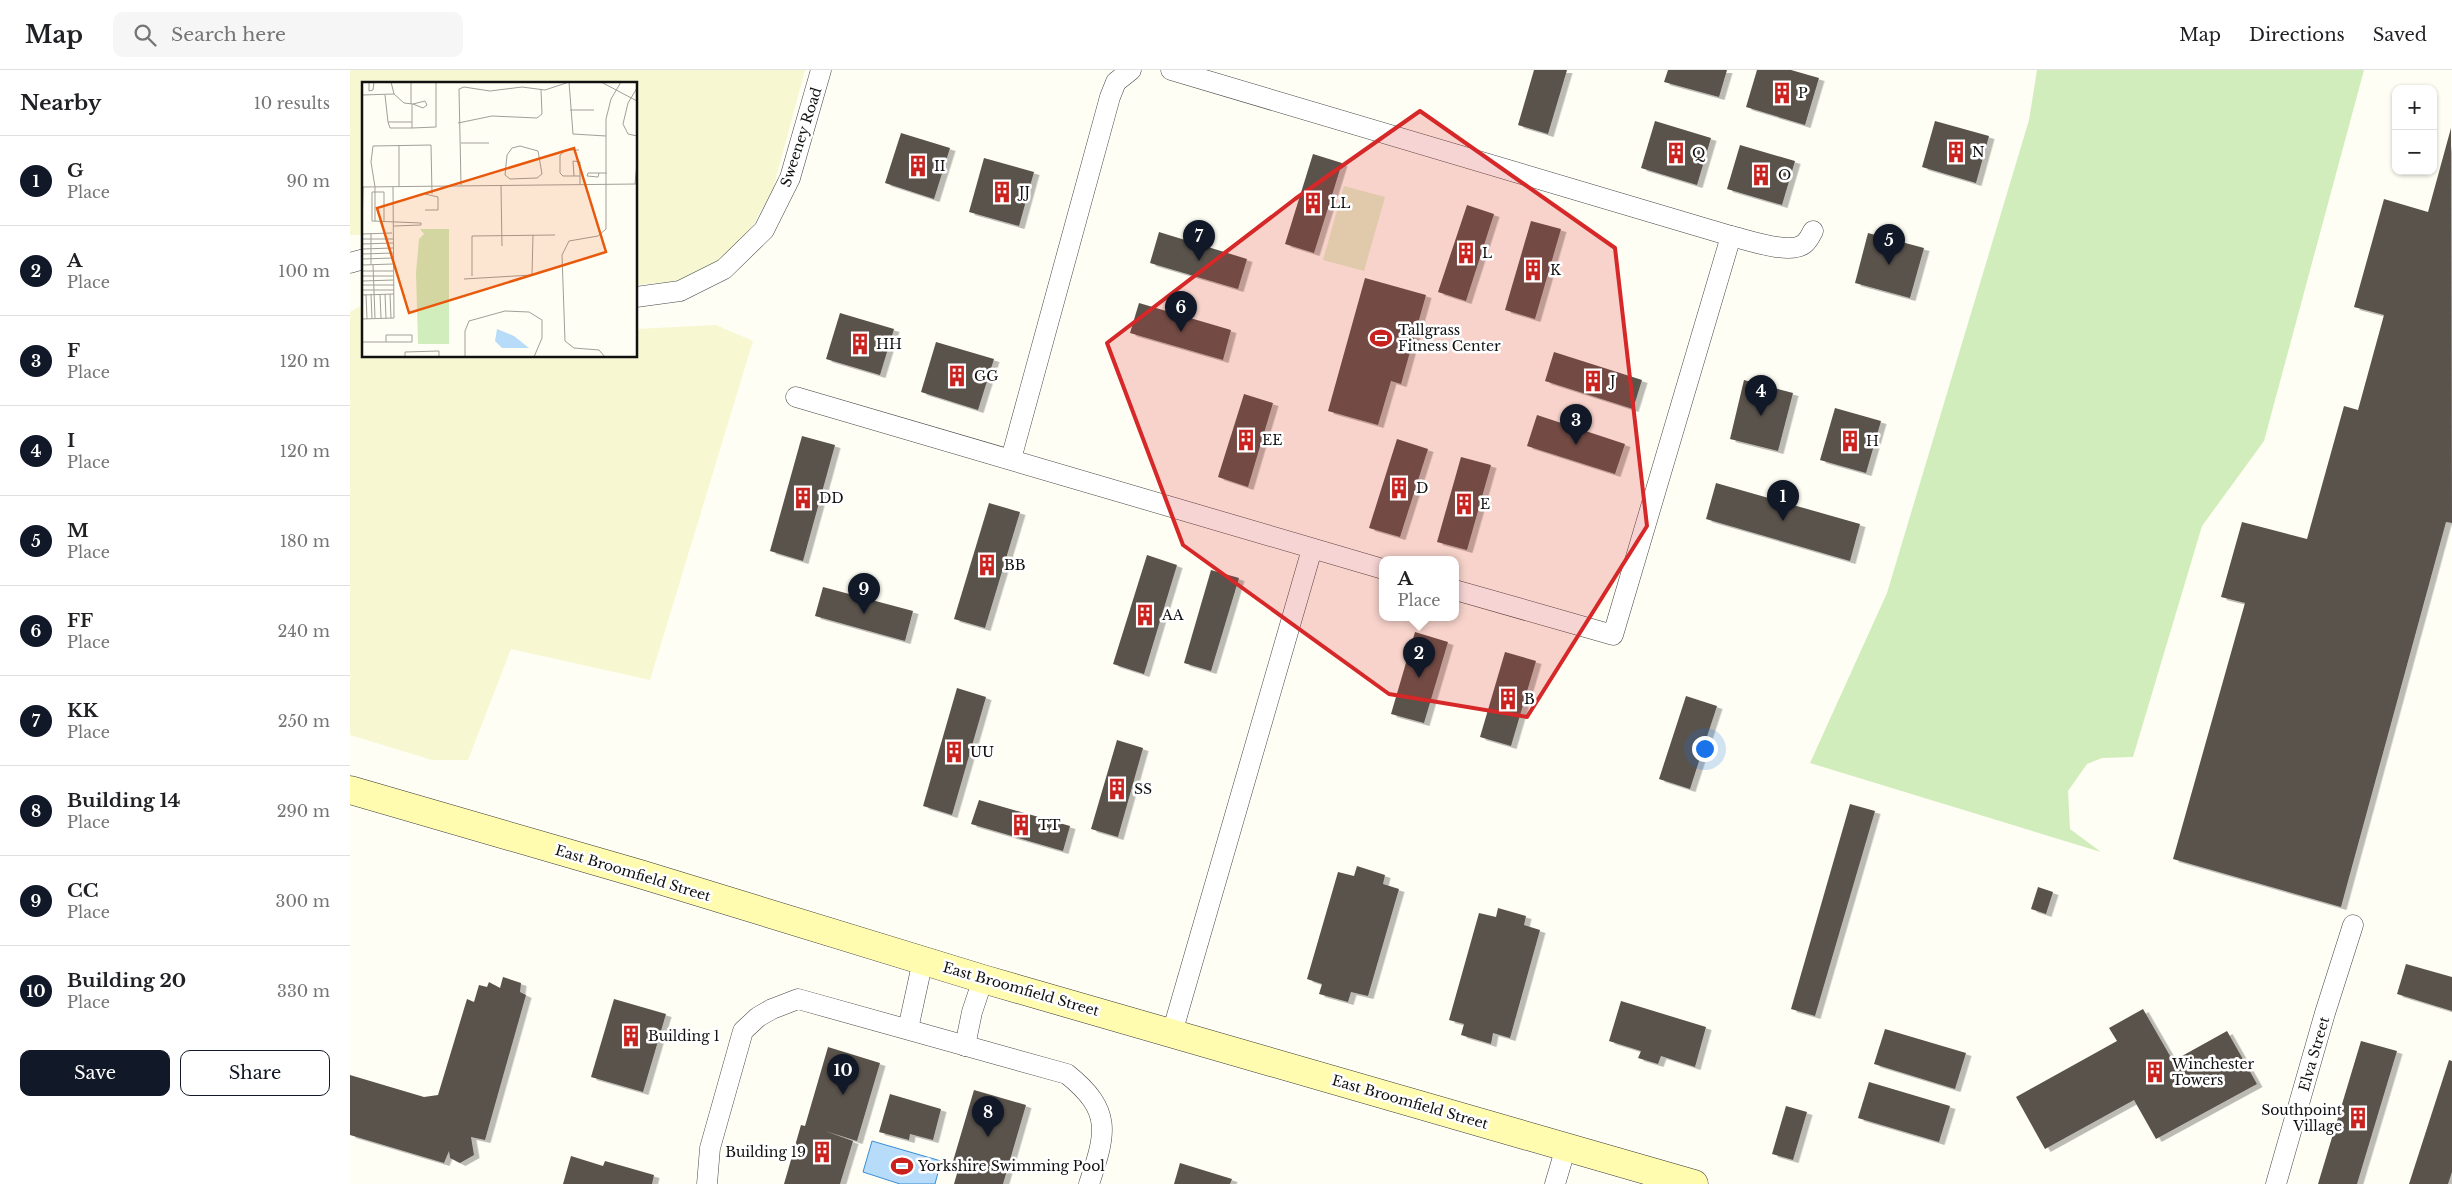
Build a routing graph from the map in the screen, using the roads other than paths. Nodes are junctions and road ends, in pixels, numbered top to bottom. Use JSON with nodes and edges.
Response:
{"nodes":[{"id":1,"x":821,"y":70,"type":"edge"},
{"id":2,"x":1131,"y":70,"type":"edge"},
{"id":3,"x":1171,"y":70,"type":"edge"},
{"id":4,"x":1813,"y":231,"type":"dead end"},
{"id":5,"x":1730,"y":236,"type":"junction"},
{"id":6,"x":362,"y":260,"type":"edge"},
{"id":7,"x":350,"y":264,"type":"edge"},
{"id":8,"x":638,"y":297,"type":"edge"},
{"id":9,"x":796,"y":397,"type":"dead end"},
{"id":10,"x":1011,"y":459,"type":"junction"},
{"id":11,"x":1312,"y":549,"type":"junction"},
{"id":12,"x":1379,"y":568,"type":"edge"},
{"id":13,"x":1459,"y":591,"type":"edge"},
{"id":14,"x":350,"y":790,"type":"edge"},
{"id":15,"x":2353,"y":925,"type":"dead end"},
{"id":16,"x":922,"y":960,"type":"junction"},
{"id":17,"x":983,"y":979,"type":"junction"},
{"id":18,"x":908,"y":1029,"type":"junction"},
{"id":19,"x":1172,"y":1034,"type":"junction"},
{"id":20,"x":965,"y":1046,"type":"junction"},
{"id":21,"x":1566,"y":1147,"type":"junction"},
{"id":22,"x":707,"y":1184,"type":"edge"},
{"id":23,"x":1089,"y":1184,"type":"edge"},
{"id":24,"x":1555,"y":1184,"type":"edge"},
{"id":25,"x":1694,"y":1184,"type":"edge"},
{"id":26,"x":2276,"y":1184,"type":"edge"}],
"edges":[{"from":1,"to":8,"type":"street","name":"Sweeney Road"},
{"from":2,"to":10,"type":"street"},
{"from":3,"to":5,"type":"street"},
{"from":4,"to":5,"type":"street"},
{"from":5,"to":13,"type":"street"},
{"from":6,"to":7,"type":"street"},
{"from":9,"to":10,"type":"street"},
{"from":10,"to":11,"type":"street"},
{"from":11,"to":12,"type":"street"},
{"from":11,"to":19,"type":"street"},
{"from":14,"to":16,"type":"main road","name":"East Broomfield Street"},
{"from":15,"to":26,"type":"street","name":"Elva Street"},
{"from":16,"to":17,"type":"main road","name":"East Broomfield Street"},
{"from":16,"to":18,"type":"street"},
{"from":17,"to":19,"type":"main road","name":"East Broomfield Street"},
{"from":17,"to":20,"type":"street"},
{"from":18,"to":20,"type":"street"},
{"from":18,"to":22,"type":"street"},
{"from":19,"to":21,"type":"main road","name":"East Broomfield Street"},
{"from":20,"to":23,"type":"street"},
{"from":21,"to":24,"type":"street"},
{"from":21,"to":25,"type":"main road","name":"East Broomfield Street"}]}
